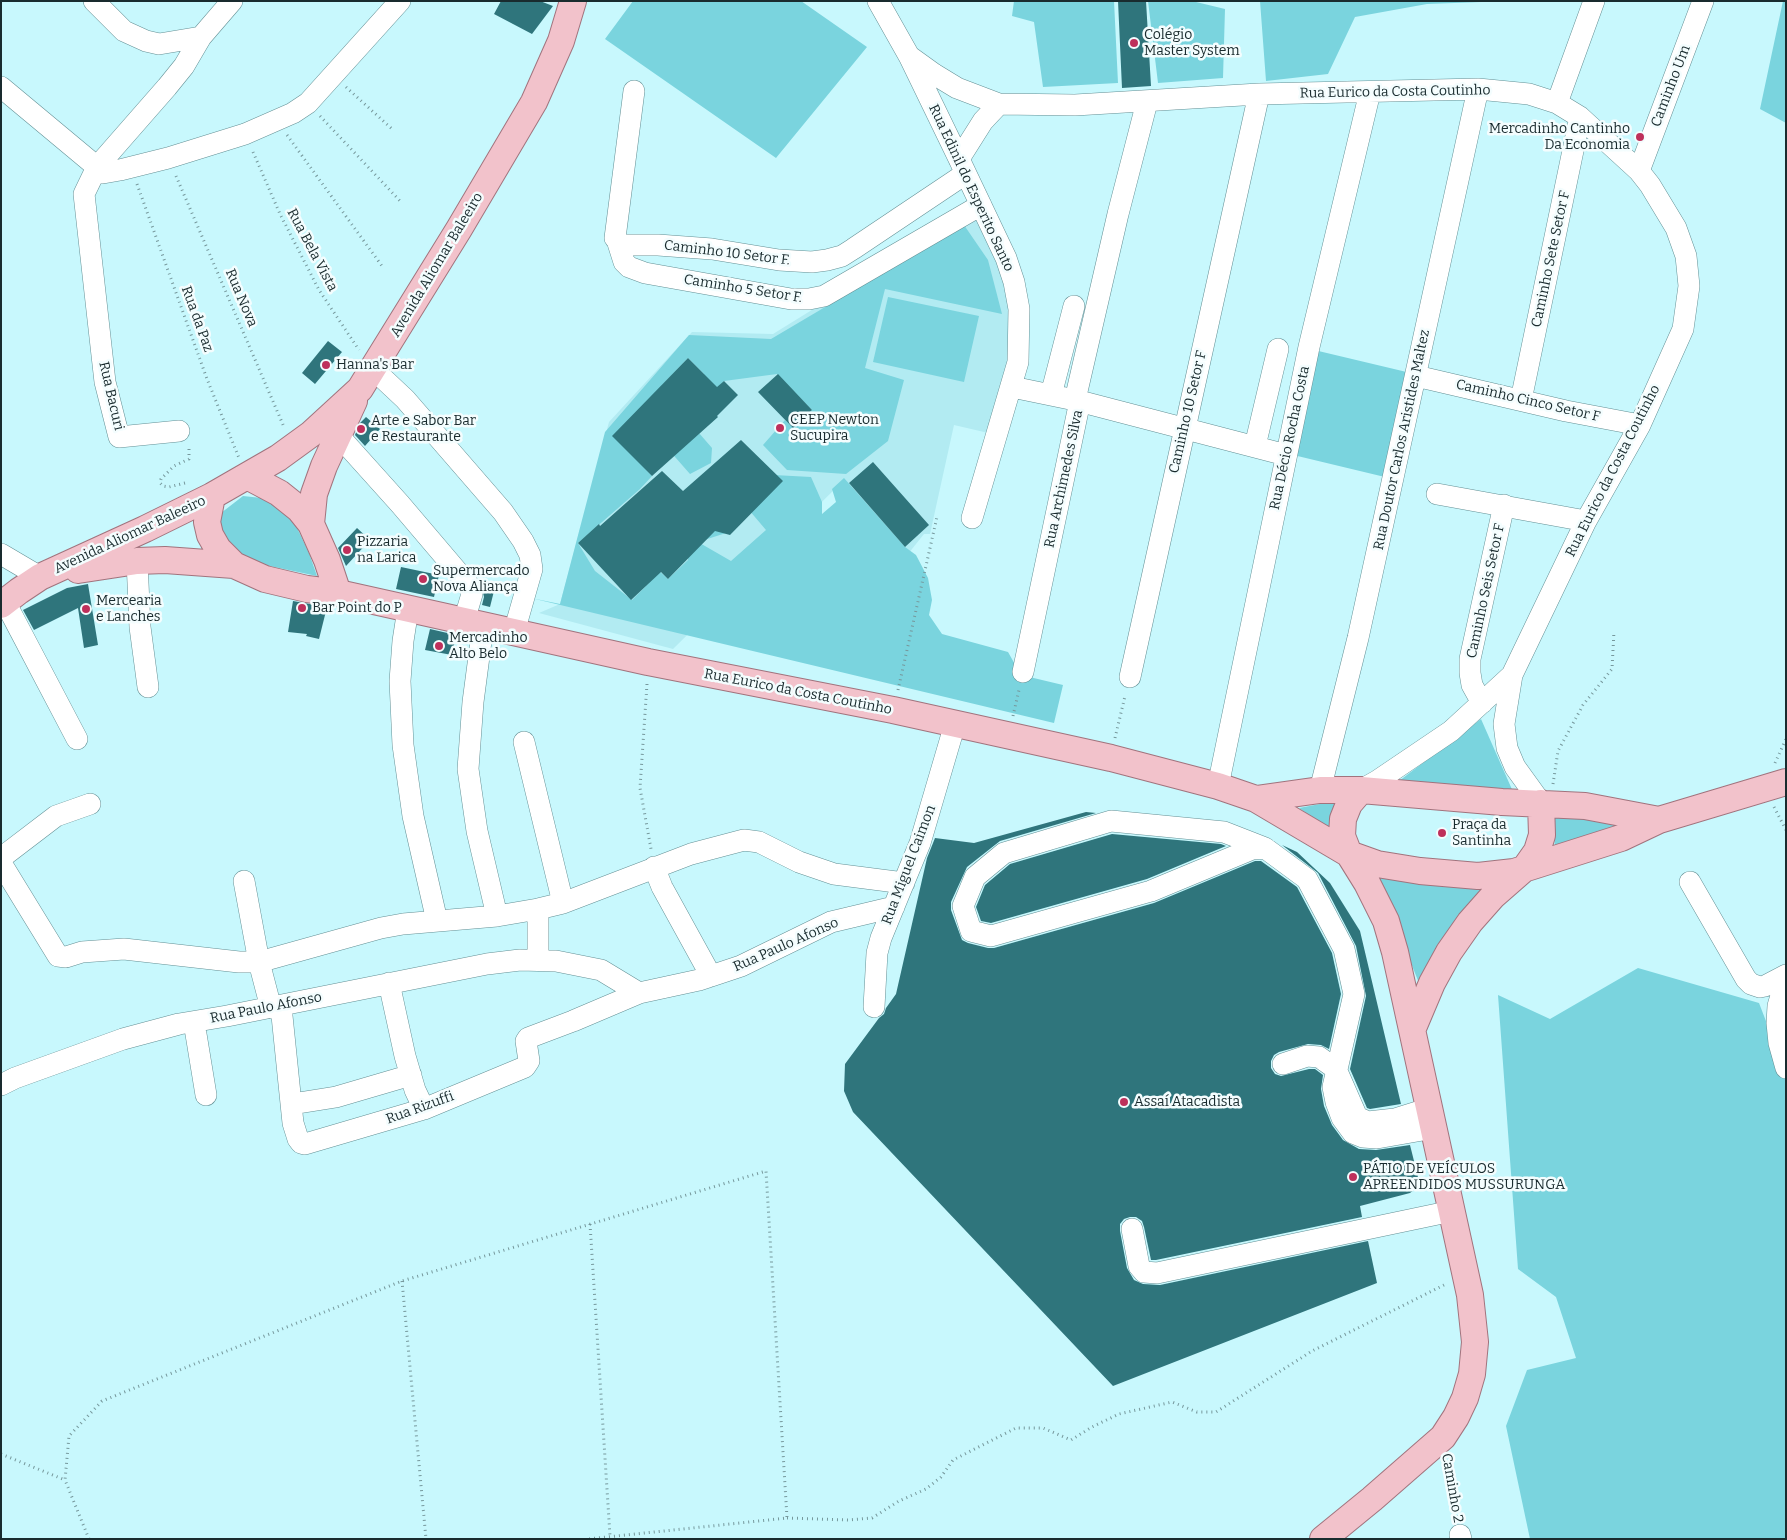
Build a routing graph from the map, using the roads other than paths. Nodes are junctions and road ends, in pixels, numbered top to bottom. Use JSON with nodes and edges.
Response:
{"nodes":[{"id":1,"x":94,"y":1,"type":"edge"},
{"id":2,"x":232,"y":1,"type":"edge"},
{"id":3,"x":400,"y":1,"type":"edge"},
{"id":4,"x":573,"y":1,"type":"edge"},
{"id":5,"x":878,"y":1,"type":"edge"},
{"id":6,"x":1594,"y":1,"type":"edge"},
{"id":7,"x":1703,"y":1,"type":"edge"},
{"id":8,"x":201,"y":37,"type":"junction"},
{"id":9,"x":909,"y":56,"type":"junction"},
{"id":10,"x":1,"y":87,"type":"edge"},
{"id":11,"x":1478,"y":89,"type":"junction"},
{"id":12,"x":634,"y":92,"type":"dead end"},
{"id":13,"x":1370,"y":92,"type":"junction"},
{"id":14,"x":1259,"y":94,"type":"junction"},
{"id":15,"x":1147,"y":102,"type":"junction"},
{"id":16,"x":1557,"y":103,"type":"junction"},
{"id":17,"x":999,"y":104,"type":"junction"},
{"id":18,"x":1580,"y":117,"type":"junction"},
{"id":19,"x":962,"y":167,"type":"junction"},
{"id":20,"x":97,"y":168,"type":"junction"},
{"id":21,"x":1638,"y":171,"type":"junction"},
{"id":22,"x":980,"y":205,"type":"junction"},
{"id":23,"x":618,"y":243,"type":"junction"},
{"id":24,"x":1074,"y":306,"type":"dead end"},
{"id":25,"x":1278,"y":349,"type":"dead end"},
{"id":26,"x":1416,"y":376,"type":"junction"},
{"id":27,"x":366,"y":379,"type":"junction"},
{"id":28,"x":1012,"y":387,"type":"junction"},
{"id":29,"x":1051,"y":395,"type":"junction"},
{"id":30,"x":1521,"y":400,"type":"junction"},
{"id":31,"x":1077,"y":401,"type":"junction"},
{"id":32,"x":1640,"y":425,"type":"junction"},
{"id":33,"x":1184,"y":429,"type":"junction"},
{"id":34,"x":179,"y":432,"type":"road end"},
{"id":35,"x":338,"y":434,"type":"junction"},
{"id":36,"x":1255,"y":446,"type":"junction"},
{"id":37,"x":1286,"y":454,"type":"junction"},
{"id":38,"x":247,"y":476,"type":"junction"},
{"id":39,"x":216,"y":494,"type":"junction"},
{"id":40,"x":1437,"y":494,"type":"dead end"},
{"id":41,"x":1504,"y":505,"type":"junction"},
{"id":42,"x":972,"y":518,"type":"dead end"},
{"id":43,"x":1586,"y":521,"type":"junction"},
{"id":44,"x":311,"y":524,"type":"junction"},
{"id":45,"x":1,"y":554,"type":"edge"},
{"id":46,"x":137,"y":561,"type":"junction"},
{"id":47,"x":234,"y":565,"type":"junction"},
{"id":48,"x":40,"y":577,"type":"junction"},
{"id":49,"x":338,"y":593,"type":"junction"},
{"id":50,"x":7,"y":609,"type":"edge"},
{"id":51,"x":408,"y":609,"type":"junction"},
{"id":52,"x":474,"y":624,"type":"junction"},
{"id":53,"x":514,"y":632,"type":"junction"},
{"id":54,"x":1023,"y":672,"type":"road end"},
{"id":55,"x":1512,"y":675,"type":"junction"},
{"id":56,"x":1130,"y":677,"type":"road end"},
{"id":57,"x":148,"y":687,"type":"dead end"},
{"id":58,"x":1482,"y":704,"type":"junction"},
{"id":59,"x":955,"y":724,"type":"junction"},
{"id":60,"x":77,"y":739,"type":"dead end"},
{"id":61,"x":524,"y":742,"type":"dead end"},
{"id":62,"x":1786,"y":782,"type":"edge"},
{"id":63,"x":1218,"y":786,"type":"junction"},
{"id":64,"x":1320,"y":790,"type":"junction"},
{"id":65,"x":1361,"y":790,"type":"junction"},
{"id":66,"x":1256,"y":798,"type":"junction"},
{"id":67,"x":90,"y":804,"type":"dead end"},
{"id":68,"x":1549,"y":804,"type":"junction"},
{"id":69,"x":1659,"y":820,"type":"junction"},
{"id":70,"x":1265,"y":848,"type":"junction"},
{"id":71,"x":1350,"y":854,"type":"junction"},
{"id":72,"x":1,"y":858,"type":"edge"},
{"id":73,"x":1,"y":863,"type":"edge"},
{"id":74,"x":654,"y":867,"type":"junction"},
{"id":75,"x":1525,"y":868,"type":"junction"},
{"id":76,"x":244,"y":881,"type":"dead end"},
{"id":77,"x":1690,"y":882,"type":"dead end"},
{"id":78,"x":904,"y":883,"type":"junction"},
{"id":79,"x":562,"y":903,"type":"junction"},
{"id":80,"x":894,"y":907,"type":"junction"},
{"id":81,"x":538,"y":909,"type":"junction"},
{"id":82,"x":497,"y":916,"type":"junction"},
{"id":83,"x":437,"y":921,"type":"junction"},
{"id":84,"x":538,"y":959,"type":"junction"},
{"id":85,"x":259,"y":962,"type":"junction"},
{"id":86,"x":711,"y":976,"type":"junction"},
{"id":87,"x":1784,"y":982,"type":"edge"},
{"id":88,"x":389,"y":983,"type":"junction"},
{"id":89,"x":639,"y":993,"type":"junction"},
{"id":90,"x":276,"y":1006,"type":"junction"},
{"id":91,"x":874,"y":1006,"type":"dead end"},
{"id":92,"x":194,"y":1022,"type":"junction"},
{"id":93,"x":1413,"y":1028,"type":"junction"},
{"id":94,"x":1283,"y":1064,"type":"dead end"},
{"id":95,"x":1786,"y":1068,"type":"edge"},
{"id":96,"x":1336,"y":1069,"type":"junction"},
{"id":97,"x":411,"y":1075,"type":"junction"},
{"id":98,"x":1,"y":1085,"type":"edge"},
{"id":99,"x":206,"y":1095,"type":"dead end"},
{"id":100,"x":292,"y":1104,"type":"junction"},
{"id":101,"x":424,"y":1109,"type":"junction"},
{"id":102,"x":1432,"y":1118,"type":"junction"},
{"id":103,"x":1452,"y":1211,"type":"junction"},
{"id":104,"x":1132,"y":1229,"type":"dead end"},
{"id":105,"x":1323,"y":1539,"type":"edge"}],
"edges":[{"from":1,"to":8,"type":"street"},
{"from":2,"to":8,"type":"street"},
{"from":3,"to":20,"type":"street"},
{"from":4,"to":27,"type":"main road","name":"Avenida Aliomar Baleeiro"},
{"from":5,"to":9,"type":"street","name":"Rua Edinil do Esperito Santo"},
{"from":6,"to":16,"type":"street"},
{"from":7,"to":21,"type":"street","name":"Caminho Um"},
{"from":8,"to":20,"type":"street"},
{"from":9,"to":17,"type":"street","name":"Rua Eurico da Costa Coutinho"},
{"from":9,"to":19,"type":"street","name":"Rua Edinil do Esperito Santo"},
{"from":10,"to":20,"type":"street"},
{"from":11,"to":13,"type":"street","name":"Rua Eurico da Costa Coutinho"},
{"from":11,"to":16,"type":"street","name":"Rua Eurico da Costa Coutinho"},
{"from":11,"to":26,"type":"street","name":"Rua Doutor Carlos Aristides Maltez"},
{"from":12,"to":23,"type":"street"},
{"from":13,"to":14,"type":"street","name":"Rua Eurico da Costa Coutinho"},
{"from":13,"to":37,"type":"street","name":"Rua Décio Rocha Costa"},
{"from":14,"to":15,"type":"street","name":"Rua Eurico da Costa Coutinho"},
{"from":14,"to":33,"type":"street","name":"Caminho 10 Setor F"},
{"from":15,"to":17,"type":"street","name":"Rua Eurico da Costa Coutinho"},
{"from":15,"to":31,"type":"street","name":"Rua Archimedes Silva"},
{"from":16,"to":18,"type":"street","name":"Rua Eurico da Costa Coutinho"},
{"from":17,"to":19,"type":"street"},
{"from":18,"to":21,"type":"street","name":"Rua Eurico da Costa Coutinho"},
{"from":18,"to":30,"type":"street","name":"Caminho Sete Setor F"},
{"from":19,"to":22,"type":"street","name":"Rua Edinil do Esperito Santo"},
{"from":19,"to":23,"type":"street","name":"Caminho 10 Setor F."},
{"from":20,"to":34,"type":"street","name":"Rua Bacuri"},
{"from":21,"to":32,"type":"street","name":"Rua Eurico da Costa Coutinho"},
{"from":22,"to":23,"type":"street","name":"Caminho 5 Setor F."},
{"from":22,"to":28,"type":"street","name":"Rua Edinil do Esperito Santo"},
{"from":24,"to":29,"type":"street"},
{"from":25,"to":36,"type":"street"},
{"from":26,"to":30,"type":"street","name":"Caminho Cinco Setor F"},
{"from":26,"to":64,"type":"street","name":"Rua Doutor Carlos Aristides Maltez"},
{"from":27,"to":35,"type":"main road"},
{"from":27,"to":38,"type":"main road","name":"Avenida Aliomar Baleeiro"},
{"from":27,"to":53,"type":"street"},
{"from":28,"to":29,"type":"street"},
{"from":28,"to":42,"type":"street","name":"Rua Edinil do Esperito Santo"},
{"from":29,"to":31,"type":"street"},
{"from":30,"to":32,"type":"street","name":"Caminho Cinco Setor F"},
{"from":31,"to":33,"type":"street","name":"Rua Archimedes Silva"},
{"from":31,"to":54,"type":"street","name":"Rua Archimedes Silva"},
{"from":32,"to":43,"type":"street","name":"Rua Eurico da Costa Coutinho"},
{"from":33,"to":36,"type":"street","name":"Rua Archimedes Silva"},
{"from":33,"to":56,"type":"street","name":"Caminho 10 Setor F"},
{"from":35,"to":44,"type":"main road"},
{"from":35,"to":52,"type":"street"},
{"from":36,"to":37,"type":"street","name":"Rua Archimedes Silva"},
{"from":37,"to":63,"type":"street","name":"Rua Décio Rocha Costa"},
{"from":38,"to":39,"type":"main road","name":"Avenida Aliomar Baleeiro"},
{"from":38,"to":44,"type":"main road"},
{"from":39,"to":47,"type":"main road","name":"Rua Eurico da Costa Coutinho"},
{"from":39,"to":48,"type":"main road","name":"Avenida Aliomar Baleeiro"},
{"from":40,"to":41,"type":"street"},
{"from":41,"to":43,"type":"street"},
{"from":41,"to":58,"type":"street","name":"Caminho Seis Setor F"},
{"from":43,"to":55,"type":"street","name":"Rua Eurico da Costa Coutinho"},
{"from":44,"to":49,"type":"main road"},
{"from":45,"to":48,"type":"street"},
{"from":46,"to":47,"type":"main road"},
{"from":46,"to":48,"type":"main road"},
{"from":46,"to":57,"type":"street"},
{"from":47,"to":49,"type":"main road","name":"Rua Eurico da Costa Coutinho"},
{"from":48,"to":50,"type":"main road","name":"Avenida Aliomar Baleeiro"},
{"from":49,"to":51,"type":"main road","name":"Rua Eurico da Costa Coutinho"},
{"from":50,"to":60,"type":"street"},
{"from":51,"to":52,"type":"main road","name":"Rua Eurico da Costa Coutinho"},
{"from":51,"to":83,"type":"street"},
{"from":52,"to":53,"type":"main road","name":"Rua Eurico da Costa Coutinho"},
{"from":52,"to":82,"type":"street"},
{"from":53,"to":59,"type":"main road","name":"Rua Eurico da Costa Coutinho"},
{"from":55,"to":58,"type":"street","name":"Rua Eurico da Costa Coutinho"},
{"from":55,"to":68,"type":"street","name":"Rua Eurico da Costa Coutinho"},
{"from":58,"to":65,"type":"street","name":"Rua Eurico da Costa Coutinho"},
{"from":59,"to":63,"type":"main road","name":"Rua Eurico da Costa Coutinho"},
{"from":59,"to":78,"type":"street","name":"Rua Miguel Caimon"},
{"from":61,"to":79,"type":"street"},
{"from":62,"to":69,"type":"main road","name":"Rua Eurico da Costa Coutinho"},
{"from":63,"to":66,"type":"main road","name":"Rua Eurico da Costa Coutinho"},
{"from":64,"to":65,"type":"main road","name":"Rua Eurico da Costa Coutinho"},
{"from":64,"to":66,"type":"main road","name":"Rua Eurico da Costa Coutinho"},
{"from":65,"to":68,"type":"main road"},
{"from":65,"to":71,"type":"main road"},
{"from":66,"to":71,"type":"main road","name":"Rua Eurico da Costa Coutinho"},
{"from":67,"to":72,"type":"street"},
{"from":68,"to":69,"type":"main road"},
{"from":68,"to":75,"type":"main road"},
{"from":69,"to":75,"type":"main road","name":"Rua Eurico da Costa Coutinho"},
{"from":70,"to":70,"type":"street"},
{"from":70,"to":96,"type":"street"},
{"from":71,"to":75,"type":"main road","name":"Rua Eurico da Costa Coutinho"},
{"from":71,"to":93,"type":"main road"},
{"from":73,"to":85,"type":"street"},
{"from":74,"to":78,"type":"street"},
{"from":74,"to":79,"type":"street"},
{"from":74,"to":86,"type":"street"},
{"from":75,"to":93,"type":"main road"},
{"from":76,"to":85,"type":"street","name":"Rua Rizuffi"},
{"from":77,"to":87,"type":"street"},
{"from":78,"to":80,"type":"street","name":"Rua Miguel Caimon"},
{"from":79,"to":81,"type":"street"},
{"from":80,"to":86,"type":"street","name":"Rua Paulo Afonso"},
{"from":80,"to":91,"type":"street","name":"Rua Miguel Caimon"},
{"from":81,"to":82,"type":"street"},
{"from":81,"to":84,"type":"street"},
{"from":82,"to":83,"type":"street"},
{"from":83,"to":85,"type":"street"},
{"from":84,"to":88,"type":"street","name":"Rua Paulo Afonso"},
{"from":84,"to":89,"type":"street","name":"Rua Paulo Afonso"},
{"from":85,"to":90,"type":"street","name":"Rua Rizuffi"},
{"from":86,"to":89,"type":"street","name":"Rua Paulo Afonso"},
{"from":87,"to":95,"type":"street"},
{"from":88,"to":90,"type":"street","name":"Rua Paulo Afonso"},
{"from":88,"to":97,"type":"street"},
{"from":89,"to":101,"type":"street","name":"Rua Rizuffi"},
{"from":90,"to":92,"type":"street","name":"Rua Paulo Afonso"},
{"from":90,"to":100,"type":"street","name":"Rua Rizuffi"},
{"from":92,"to":98,"type":"street","name":"Rua Paulo Afonso"},
{"from":92,"to":99,"type":"street"},
{"from":93,"to":102,"type":"main road"},
{"from":94,"to":96,"type":"street"},
{"from":96,"to":102,"type":"street"},
{"from":97,"to":100,"type":"street"},
{"from":97,"to":101,"type":"street"},
{"from":100,"to":101,"type":"street","name":"Rua Rizuffi"},
{"from":102,"to":103,"type":"main road"},
{"from":103,"to":104,"type":"street"},
{"from":103,"to":105,"type":"main road"}]}
